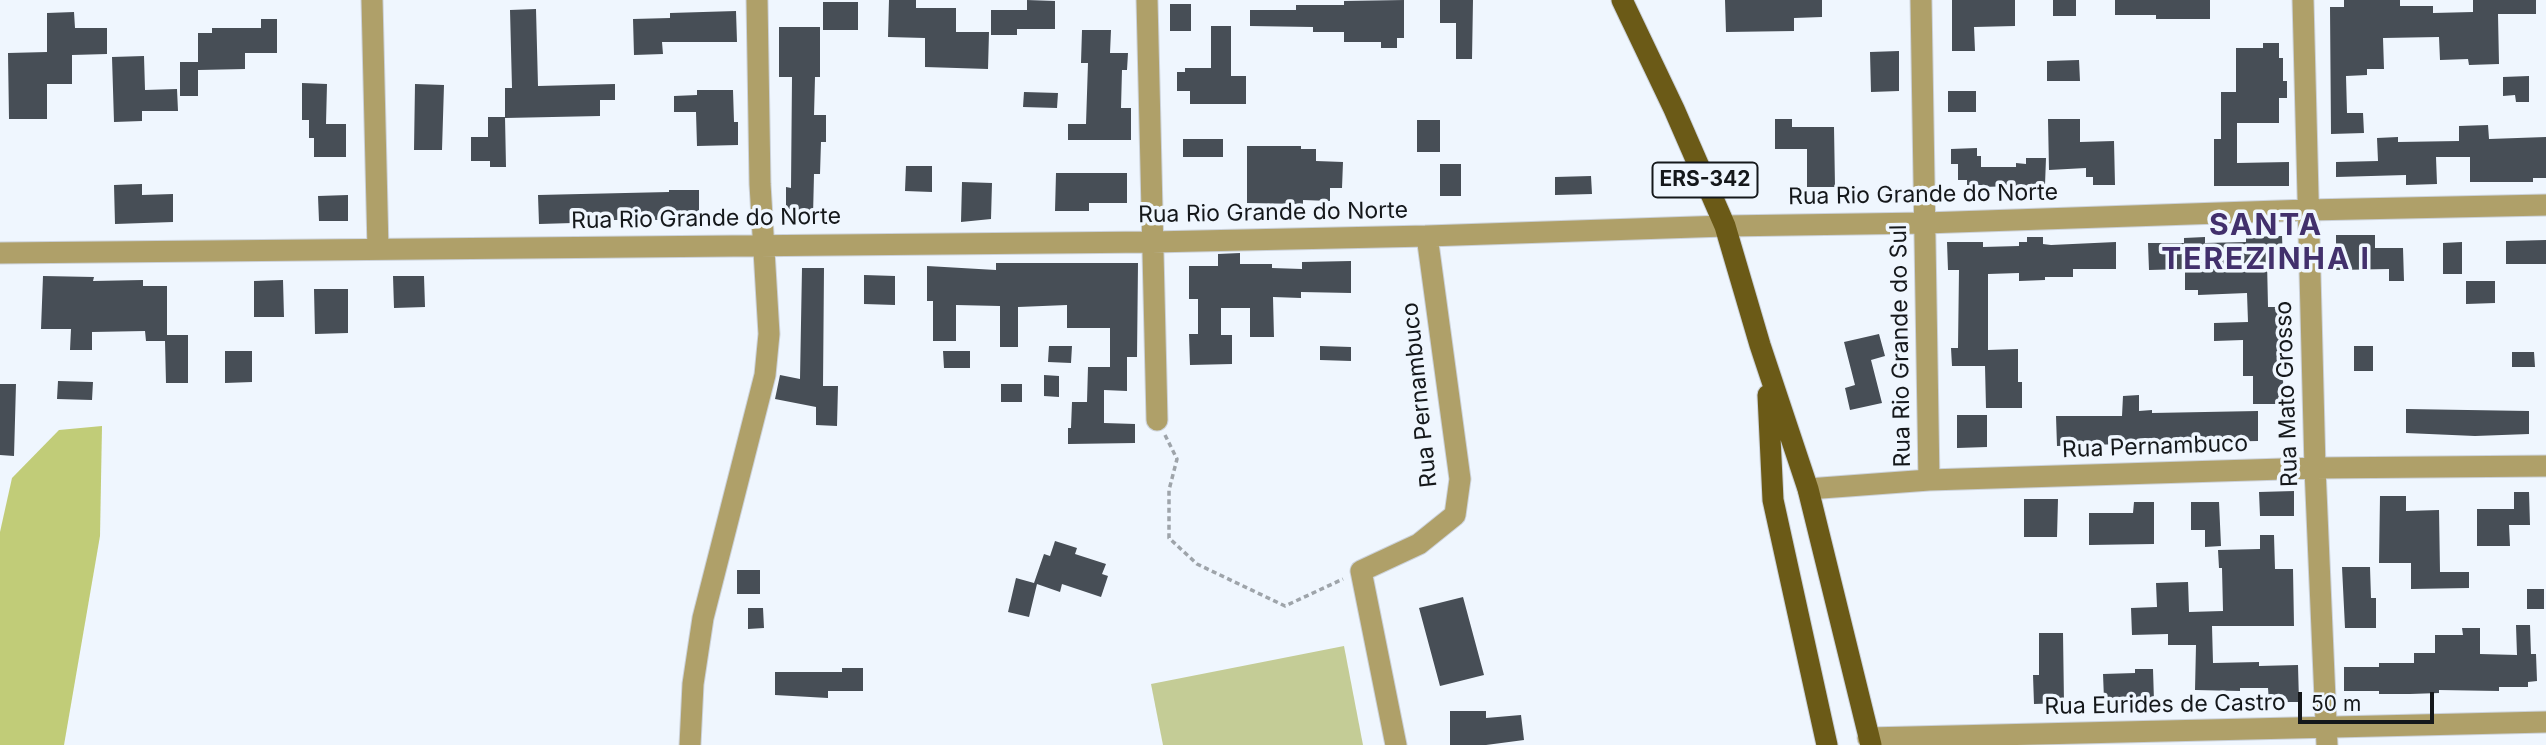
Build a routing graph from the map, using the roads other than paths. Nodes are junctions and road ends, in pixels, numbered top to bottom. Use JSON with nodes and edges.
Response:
{"nodes":[{"id":1,"x":372,"y":0,"type":"edge"},
{"id":2,"x":757,"y":0,"type":"edge"},
{"id":3,"x":1147,"y":0,"type":"edge"},
{"id":4,"x":1622,"y":0,"type":"edge"},
{"id":5,"x":1921,"y":0,"type":"edge"},
{"id":6,"x":2303,"y":0,"type":"edge"},
{"id":7,"x":2546,"y":205,"type":"edge"},
{"id":8,"x":2308,"y":210,"type":"junction"},
{"id":9,"x":1925,"y":223,"type":"junction"},
{"id":10,"x":1725,"y":226,"type":"junction"},
{"id":11,"x":1427,"y":236,"type":"junction"},
{"id":12,"x":1152,"y":242,"type":"junction"},
{"id":13,"x":764,"y":245,"type":"junction"},
{"id":14,"x":378,"y":248,"type":"junction"},
{"id":15,"x":0,"y":253,"type":"edge"},
{"id":16,"x":1767,"y":368,"type":"junction"},
{"id":17,"x":1157,"y":419,"type":"road end"},
{"id":18,"x":2546,"y":466,"type":"edge"},
{"id":19,"x":2315,"y":468,"type":"junction"},
{"id":20,"x":1929,"y":480,"type":"junction"},
{"id":21,"x":1808,"y":489,"type":"junction"},
{"id":22,"x":2546,"y":722,"type":"edge"},
{"id":23,"x":2327,"y":736,"type":"edge"},
{"id":24,"x":1870,"y":741,"type":"edge"},
{"id":25,"x":690,"y":745,"type":"edge"},
{"id":26,"x":1396,"y":745,"type":"edge"},
{"id":27,"x":1827,"y":745,"type":"edge"}],
"edges":[{"from":1,"to":14,"type":"street"},
{"from":2,"to":13,"type":"street"},
{"from":3,"to":12,"type":"street"},
{"from":4,"to":10,"type":"main road","number":"ERS-342"},
{"from":5,"to":9,"type":"street","name":"Rua Rio Grande do Sul"},
{"from":6,"to":8,"type":"street","name":"Rua Mato Grosso"},
{"from":7,"to":8,"type":"street","name":"Rua Rio Grande do Norte"},
{"from":8,"to":9,"type":"street","name":"Rua Rio Grande do Norte"},
{"from":8,"to":19,"type":"street","name":"Rua Mato Grosso"},
{"from":9,"to":10,"type":"street","name":"Rua Rio Grande do Norte"},
{"from":9,"to":20,"type":"street","name":"Rua Rio Grande do Sul"},
{"from":10,"to":11,"type":"street","name":"Rua Rio Grande do Norte"},
{"from":10,"to":16,"type":"main road","number":"ERS-342"},
{"from":11,"to":12,"type":"street","name":"Rua Rio Grande do Norte"},
{"from":11,"to":26,"type":"street","name":"Rua Pernambuco"},
{"from":12,"to":13,"type":"street","name":"Rua Rio Grande do Norte"},
{"from":12,"to":17,"type":"street"},
{"from":13,"to":14,"type":"street","name":"Rua Rio Grande do Norte"},
{"from":13,"to":25,"type":"street"},
{"from":14,"to":15,"type":"street","name":"Rua Rio Grande do Norte"},
{"from":16,"to":21,"type":"main road","number":"ERS-342"},
{"from":16,"to":27,"type":"main road","number":"ERS-342"},
{"from":18,"to":19,"type":"street","name":"Rua Pernambuco"},
{"from":19,"to":20,"type":"street","name":"Rua Pernambuco"},
{"from":19,"to":23,"type":"street","name":"Rua Mato Grosso"},
{"from":20,"to":21,"type":"street","name":"Rua Pernambuco"},
{"from":21,"to":24,"type":"main road","number":"ERS-342"},
{"from":22,"to":23,"type":"street","name":"Rua Eurides de Castro"},
{"from":23,"to":24,"type":"street","name":"Rua Eurides de Castro"}]}
